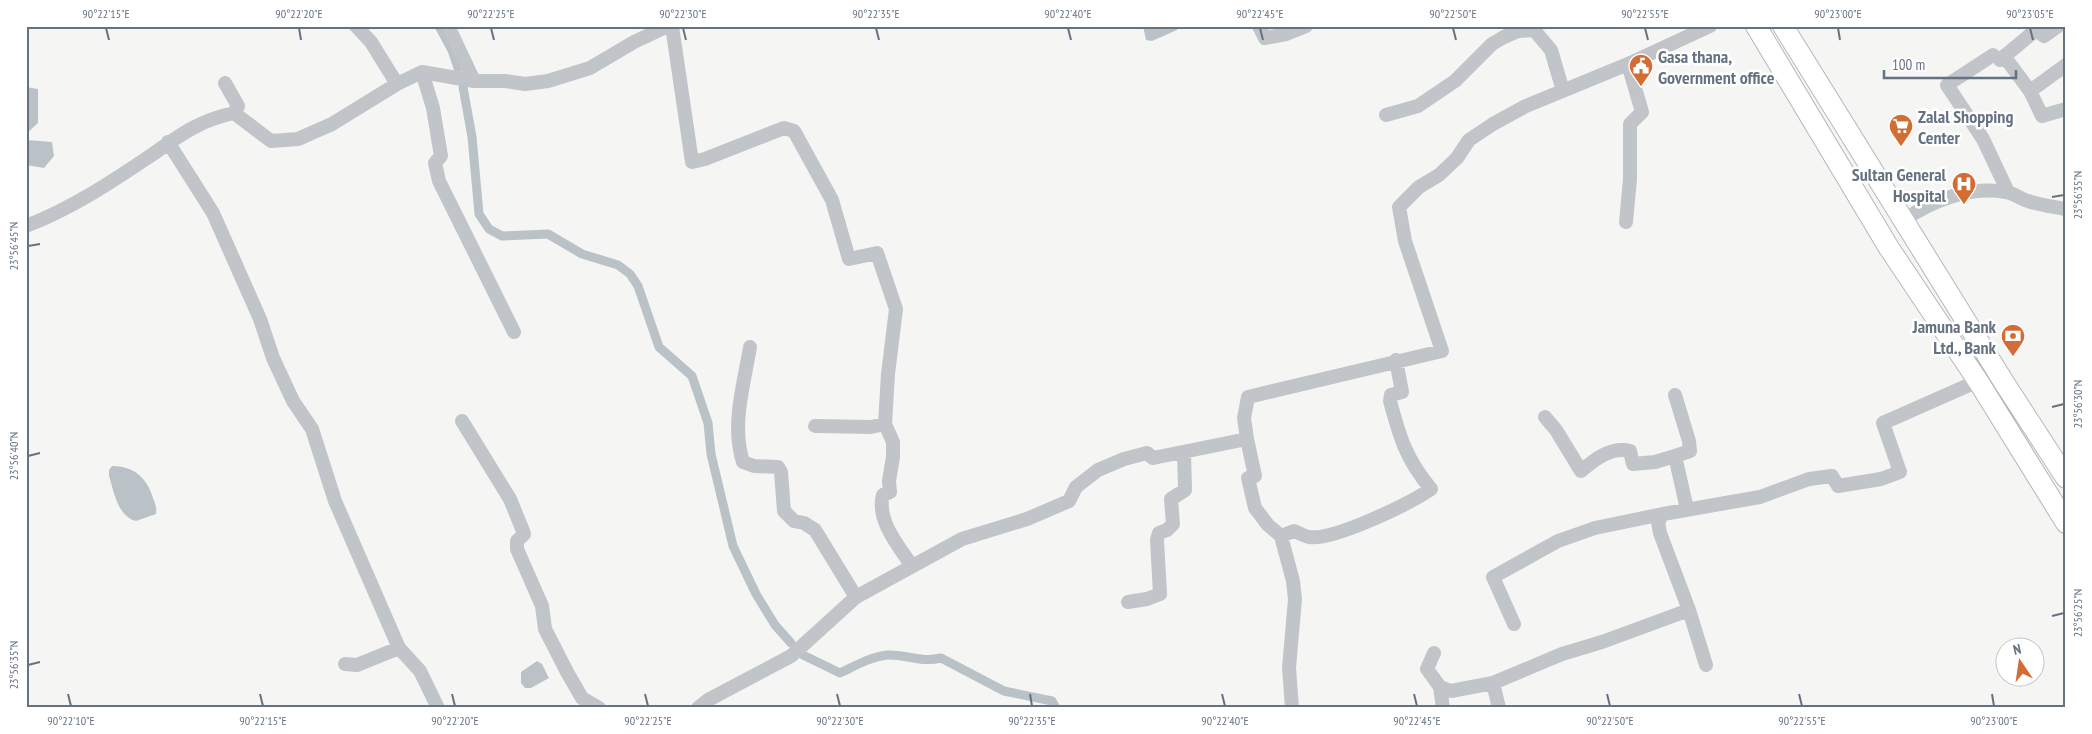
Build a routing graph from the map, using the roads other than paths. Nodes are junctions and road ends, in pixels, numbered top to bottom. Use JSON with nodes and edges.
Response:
{"nodes":[{"id":1,"x":356,"y":26,"type":"edge"},
{"id":2,"x":448,"y":26,"type":"edge"},
{"id":3,"x":670,"y":26,"type":"edge"},
{"id":4,"x":1259,"y":26,"type":"edge"},
{"id":5,"x":1306,"y":26,"type":"edge"},
{"id":6,"x":1710,"y":26,"type":"edge"},
{"id":7,"x":1756,"y":26,"type":"edge"},
{"id":8,"x":1783,"y":26,"type":"edge"},
{"id":9,"x":2058,"y":26,"type":"edge"},
{"id":10,"x":1999,"y":57,"type":"junction"},
{"id":11,"x":1628,"y":64,"type":"junction"},
{"id":12,"x":2066,"y":65,"type":"edge"},
{"id":13,"x":422,"y":72,"type":"junction"},
{"id":14,"x":474,"y":81,"type":"junction"},
{"id":15,"x":225,"y":83,"type":"dead end"},
{"id":16,"x":397,"y":84,"type":"junction"},
{"id":17,"x":1563,"y":91,"type":"junction"},
{"id":18,"x":2030,"y":91,"type":"junction"},
{"id":19,"x":2066,"y":108,"type":"edge"},
{"id":20,"x":234,"y":113,"type":"junction"},
{"id":21,"x":1386,"y":115,"type":"dead end"},
{"id":22,"x":168,"y":142,"type":"junction"},
{"id":23,"x":2008,"y":192,"type":"junction"},
{"id":24,"x":2066,"y":209,"type":"edge"},
{"id":25,"x":1904,"y":220,"type":"junction"},
{"id":26,"x":1626,"y":222,"type":"dead end"},
{"id":27,"x":26,"y":226,"type":"edge"},
{"id":28,"x":514,"y":332,"type":"dead end"},
{"id":29,"x":750,"y":347,"type":"dead end"},
{"id":30,"x":1396,"y":360,"type":"junction"},
{"id":31,"x":1978,"y":381,"type":"junction"},
{"id":32,"x":1674,"y":395,"type":"dead end"},
{"id":33,"x":1545,"y":417,"type":"dead end"},
{"id":34,"x":462,"y":421,"type":"dead end"},
{"id":35,"x":885,"y":424,"type":"junction"},
{"id":36,"x":815,"y":426,"type":"dead end"},
{"id":37,"x":1247,"y":439,"type":"junction"},
{"id":38,"x":1184,"y":452,"type":"junction"},
{"id":39,"x":1675,"y":456,"type":"junction"},
{"id":40,"x":2066,"y":478,"type":"edge"},
{"id":41,"x":1687,"y":509,"type":"junction"},
{"id":42,"x":1663,"y":514,"type":"junction"},
{"id":43,"x":2066,"y":522,"type":"edge"},
{"id":44,"x":1281,"y":536,"type":"junction"},
{"id":45,"x":912,"y":566,"type":"junction"},
{"id":46,"x":856,"y":597,"type":"junction"},
{"id":47,"x":1128,"y":602,"type":"dead end"},
{"id":48,"x":1688,"y":610,"type":"junction"},
{"id":49,"x":1514,"y":624,"type":"dead end"},
{"id":50,"x":399,"y":648,"type":"junction"},
{"id":51,"x":1434,"y":653,"type":"dead end"},
{"id":52,"x":345,"y":664,"type":"dead end"},
{"id":53,"x":1706,"y":664,"type":"dead end"},
{"id":54,"x":1492,"y":683,"type":"junction"},
{"id":55,"x":1440,"y":687,"type":"junction"},
{"id":56,"x":706,"y":705,"type":"edge"},
{"id":57,"x":438,"y":708,"type":"edge"},
{"id":58,"x":599,"y":708,"type":"edge"},
{"id":59,"x":1292,"y":708,"type":"edge"},
{"id":60,"x":1443,"y":708,"type":"edge"},
{"id":61,"x":1498,"y":708,"type":"edge"}],
"edges":[{"from":1,"to":16,"type":"street"},
{"from":2,"to":14,"type":"street"},
{"from":3,"to":14,"type":"street"},
{"from":3,"to":35,"type":"street"},
{"from":4,"to":5,"type":"street"},
{"from":6,"to":11,"type":"street"},
{"from":7,"to":31,"type":"highway"},
{"from":8,"to":25,"type":"highway"},
{"from":9,"to":10,"type":"street"},
{"from":10,"to":18,"type":"street"},
{"from":10,"to":23,"type":"street"},
{"from":11,"to":17,"type":"street"},
{"from":11,"to":26,"type":"street"},
{"from":12,"to":18,"type":"street"},
{"from":13,"to":14,"type":"street"},
{"from":13,"to":16,"type":"street"},
{"from":13,"to":28,"type":"street"},
{"from":15,"to":20,"type":"street"},
{"from":16,"to":20,"type":"street"},
{"from":17,"to":21,"type":"street"},
{"from":17,"to":30,"type":"street"},
{"from":18,"to":19,"type":"street"},
{"from":20,"to":22,"type":"street"},
{"from":22,"to":27,"type":"street"},
{"from":22,"to":50,"type":"street"},
{"from":23,"to":24,"type":"street"},
{"from":23,"to":25,"type":"street"},
{"from":25,"to":40,"type":"highway"},
{"from":29,"to":46,"type":"street"},
{"from":30,"to":37,"type":"street"},
{"from":30,"to":44,"type":"street"},
{"from":31,"to":41,"type":"street"},
{"from":31,"to":43,"type":"highway"},
{"from":32,"to":39,"type":"street"},
{"from":33,"to":39,"type":"street"},
{"from":34,"to":58,"type":"street"},
{"from":35,"to":36,"type":"street"},
{"from":35,"to":45,"type":"street"},
{"from":37,"to":38,"type":"street"},
{"from":37,"to":44,"type":"street"},
{"from":38,"to":45,"type":"street"},
{"from":38,"to":47,"type":"street"},
{"from":39,"to":41,"type":"street"},
{"from":41,"to":42,"type":"street"},
{"from":42,"to":48,"type":"street"},
{"from":42,"to":49,"type":"street"},
{"from":44,"to":59,"type":"street"},
{"from":45,"to":46,"type":"street"},
{"from":46,"to":56,"type":"street"},
{"from":48,"to":53,"type":"street"},
{"from":48,"to":54,"type":"street"},
{"from":50,"to":52,"type":"street"},
{"from":50,"to":57,"type":"street"},
{"from":51,"to":55,"type":"street"},
{"from":54,"to":55,"type":"street"},
{"from":54,"to":61,"type":"street"},
{"from":55,"to":60,"type":"street"}]}
